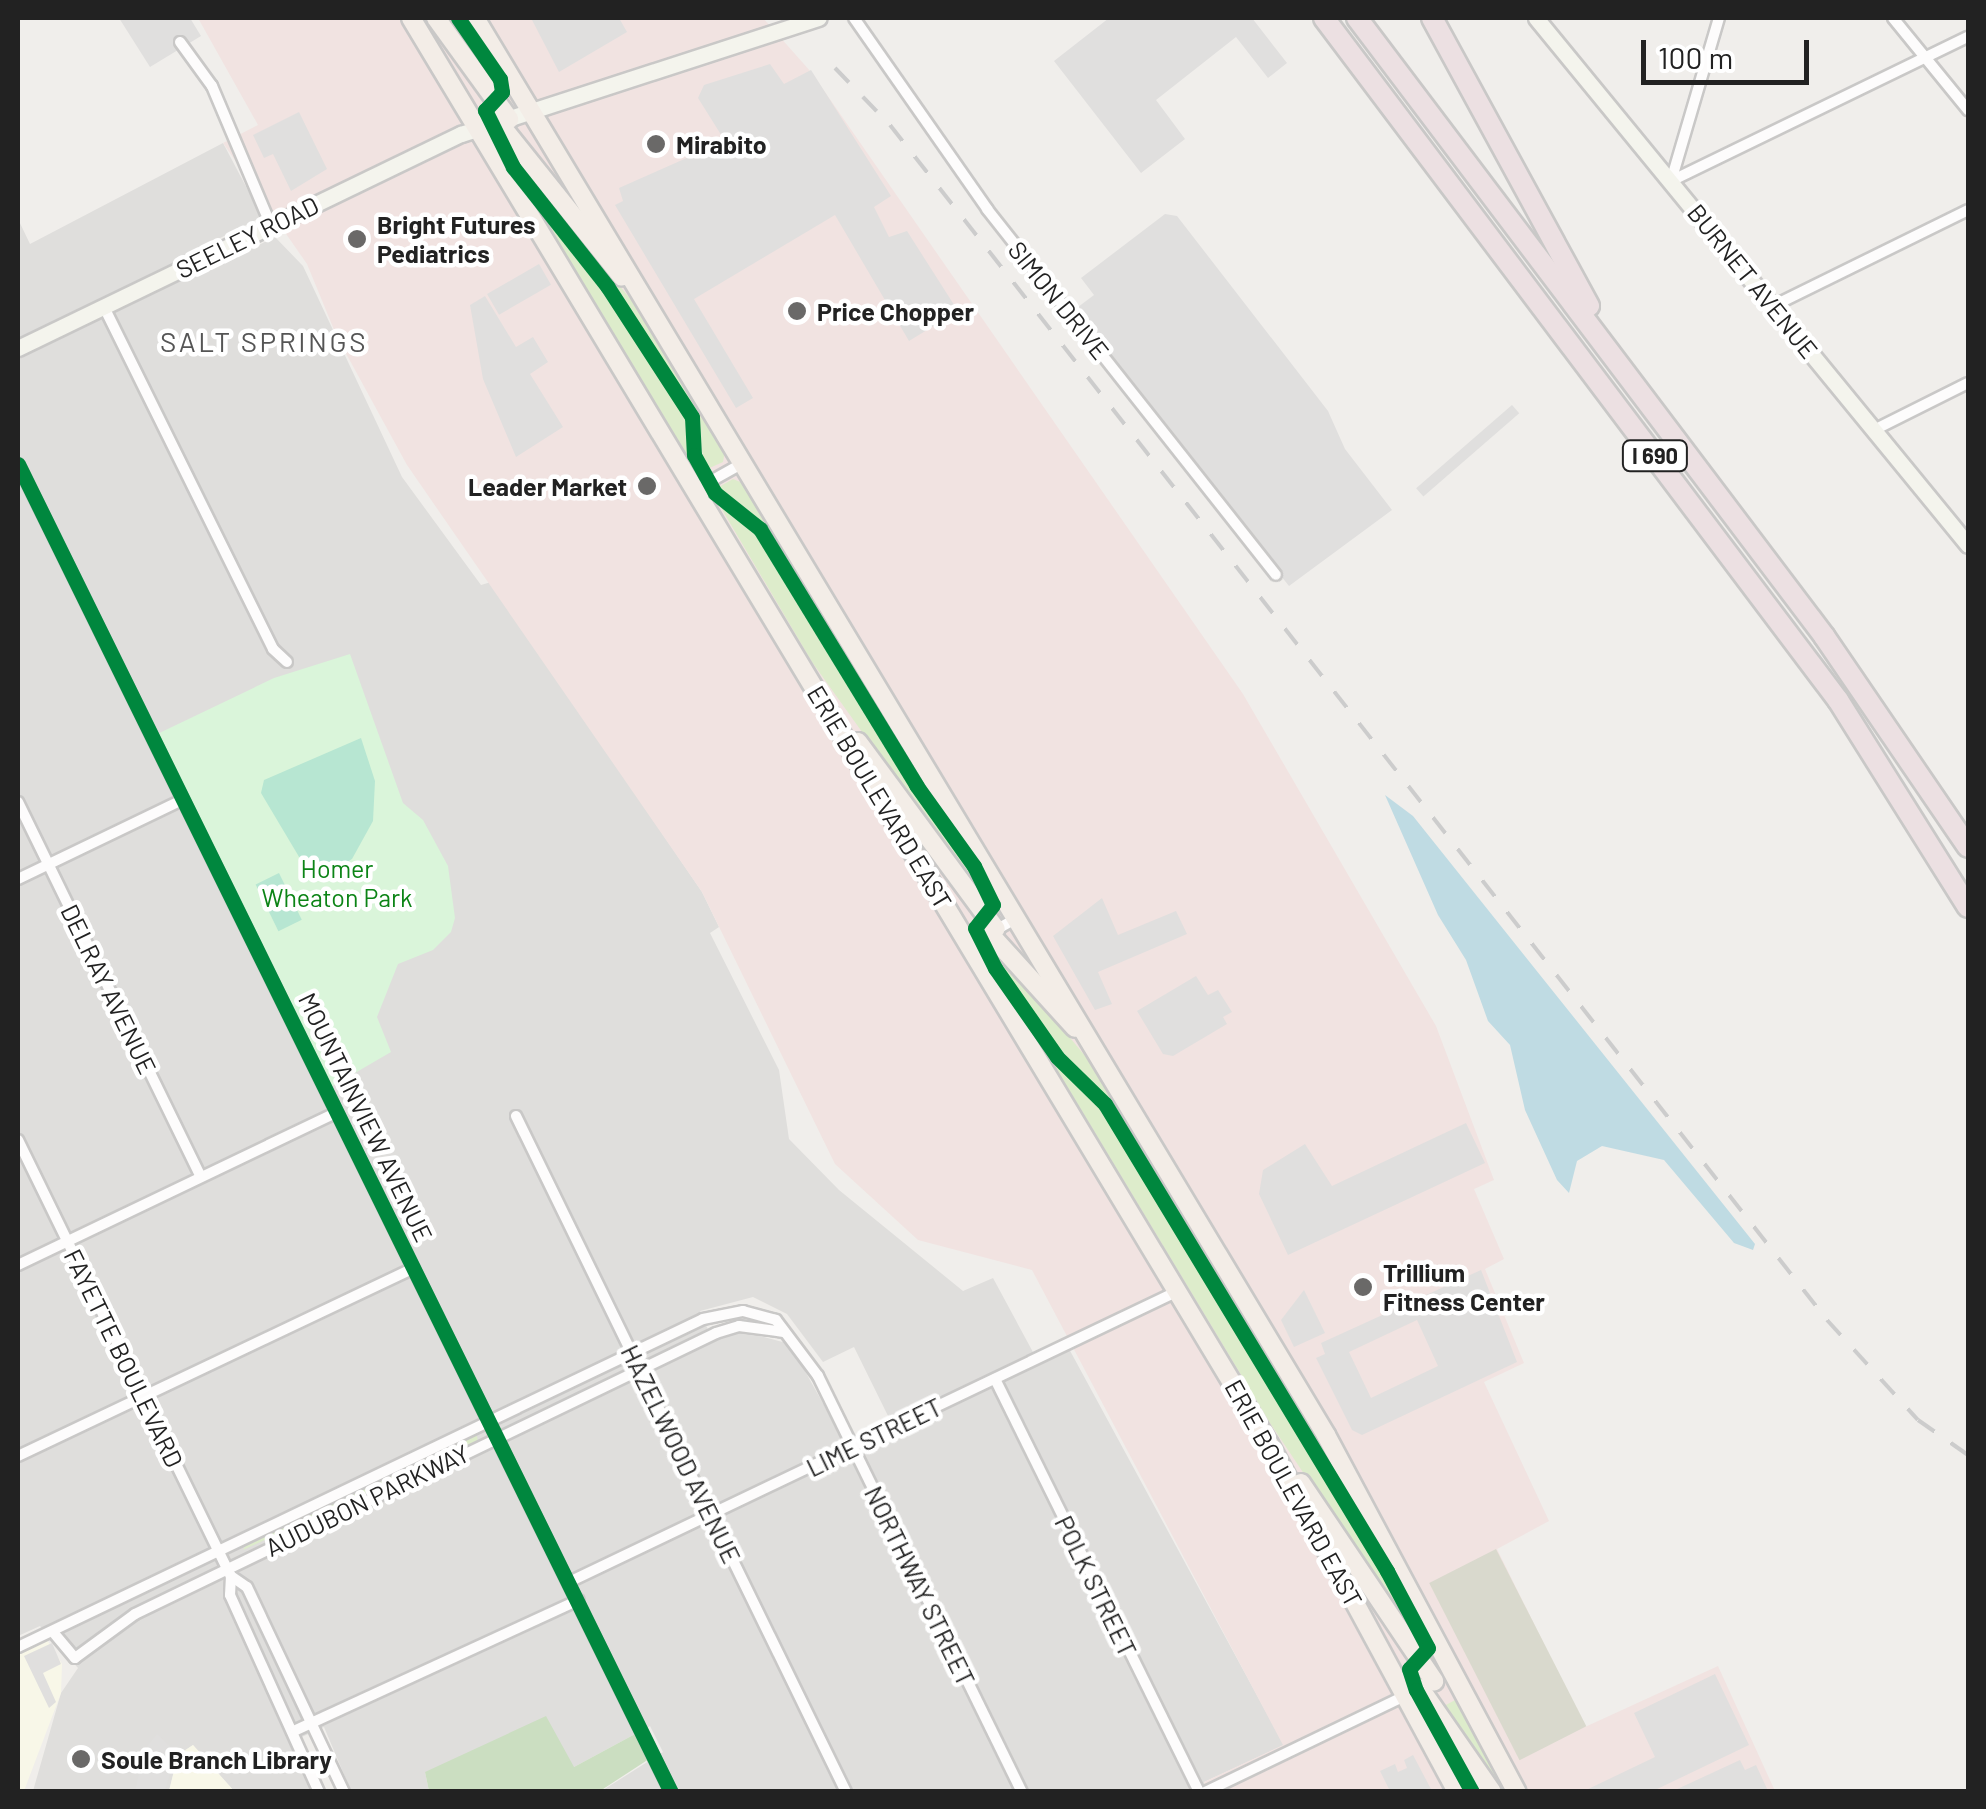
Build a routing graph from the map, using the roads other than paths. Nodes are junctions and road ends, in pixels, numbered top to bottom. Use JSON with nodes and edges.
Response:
{"nodes":[{"id":1,"x":411,"y":18,"type":"edge"},
{"id":2,"x":436,"y":18,"type":"edge"},
{"id":3,"x":476,"y":18,"type":"edge"},
{"id":4,"x":819,"y":18,"type":"edge"},
{"id":5,"x":854,"y":18,"type":"edge"},
{"id":6,"x":1324,"y":18,"type":"edge"},
{"id":7,"x":1358,"y":18,"type":"edge"},
{"id":8,"x":1432,"y":18,"type":"edge"},
{"id":9,"x":1536,"y":18,"type":"edge"},
{"id":10,"x":1719,"y":18,"type":"edge"},
{"id":11,"x":1893,"y":18,"type":"edge"},
{"id":12,"x":1968,"y":37,"type":"edge"},
{"id":13,"x":180,"y":42,"type":"dead end"},
{"id":14,"x":1925,"y":58,"type":"junction"},
{"id":15,"x":1968,"y":110,"type":"edge"},
{"id":16,"x":533,"y":112,"type":"junction"},
{"id":17,"x":504,"y":121,"type":"junction"},
{"id":18,"x":478,"y":128,"type":"junction"},
{"id":19,"x":1671,"y":181,"type":"junction"},
{"id":20,"x":1968,"y":210,"type":"edge"},
{"id":21,"x":271,"y":226,"type":"junction"},
{"id":22,"x":104,"y":306,"type":"junction"},
{"id":23,"x":1773,"y":306,"type":"junction"},
{"id":24,"x":654,"y":316,"type":"junction"},
{"id":25,"x":18,"y":348,"type":"edge"},
{"id":26,"x":1968,"y":383,"type":"edge"},
{"id":27,"x":1654,"y":409,"type":"junction"},
{"id":28,"x":1874,"y":430,"type":"junction"},
{"id":29,"x":742,"y":463,"type":"junction"},
{"id":30,"x":18,"y":464,"type":"edge"},
{"id":31,"x":696,"y":490,"type":"junction"},
{"id":32,"x":1968,"y":545,"type":"edge"},
{"id":33,"x":1276,"y":575,"type":"dead end"},
{"id":34,"x":287,"y":662,"type":"dead end"},
{"id":35,"x":822,"y":699,"type":"junction"},
{"id":36,"x":182,"y":800,"type":"junction"},
{"id":37,"x":18,"y":802,"type":"edge"},
{"id":38,"x":1968,"y":847,"type":"edge"},
{"id":39,"x":48,"y":864,"type":"junction"},
{"id":40,"x":18,"y":879,"type":"edge"},
{"id":41,"x":1968,"y":906,"type":"edge"},
{"id":42,"x":1016,"y":918,"type":"junction"},
{"id":43,"x":993,"y":932,"type":"junction"},
{"id":44,"x":969,"y":944,"type":"junction"},
{"id":45,"x":1093,"y":1046,"type":"junction"},
{"id":46,"x":335,"y":1114,"type":"junction"},
{"id":47,"x":516,"y":1116,"type":"dead end"},
{"id":48,"x":18,"y":1140,"type":"edge"},
{"id":49,"x":200,"y":1177,"type":"junction"},
{"id":50,"x":66,"y":1241,"type":"junction"},
{"id":51,"x":18,"y":1265,"type":"edge"},
{"id":52,"x":414,"y":1268,"type":"junction"},
{"id":53,"x":1178,"y":1291,"type":"junction"},
{"id":54,"x":743,"y":1311,"type":"junction"},
{"id":55,"x":740,"y":1326,"type":"junction"},
{"id":56,"x":784,"y":1332,"type":"junction"},
{"id":57,"x":632,"y":1354,"type":"junction"},
{"id":58,"x":640,"y":1369,"type":"junction"},
{"id":59,"x":995,"y":1378,"type":"junction"},
{"id":60,"x":142,"y":1396,"type":"junction"},
{"id":61,"x":488,"y":1421,"type":"junction"},
{"id":62,"x":497,"y":1438,"type":"junction"},
{"id":63,"x":1270,"y":1444,"type":"junction"},
{"id":64,"x":853,"y":1448,"type":"junction"},
{"id":65,"x":18,"y":1456,"type":"edge"},
{"id":66,"x":712,"y":1516,"type":"junction"},
{"id":67,"x":218,"y":1550,"type":"junction"},
{"id":68,"x":229,"y":1572,"type":"junction"},
{"id":69,"x":570,"y":1582,"type":"junction"},
{"id":70,"x":123,"y":1595,"type":"junction"},
{"id":71,"x":578,"y":1600,"type":"junction"},
{"id":72,"x":135,"y":1614,"type":"junction"},
{"id":73,"x":53,"y":1632,"type":"junction"},
{"id":74,"x":18,"y":1647,"type":"edge"},
{"id":75,"x":1453,"y":1673,"type":"junction"},
{"id":76,"x":1420,"y":1688,"type":"junction"},
{"id":77,"x":314,"y":1722,"type":"junction"},
{"id":78,"x":296,"y":1730,"type":"junction"},
{"id":79,"x":319,"y":1792,"type":"edge"},
{"id":80,"x":344,"y":1792,"type":"edge"},
{"id":81,"x":671,"y":1792,"type":"edge"},
{"id":82,"x":846,"y":1792,"type":"edge"},
{"id":83,"x":1022,"y":1792,"type":"edge"},
{"id":84,"x":1202,"y":1792,"type":"edge"},
{"id":85,"x":1457,"y":1792,"type":"edge"},
{"id":86,"x":1492,"y":1792,"type":"edge"},
{"id":87,"x":1517,"y":1792,"type":"edge"}],
"edges":[{"from":1,"to":18,"type":"main road","name":"ERIE BOULEVARD EAST"},
{"from":2,"to":17,"type":"main road"},
{"from":3,"to":16,"type":"main road"},
{"from":4,"to":16,"type":"street","name":"SEELEY ROAD"},
{"from":5,"to":33,"type":"street","name":"SIMON DRIVE"},
{"from":6,"to":41,"type":"highway","number":"I 690"},
{"from":7,"to":27,"type":"highway","number":"I 690"},
{"from":8,"to":27,"type":"highway"},
{"from":9,"to":19,"type":"street","name":"BURNET AVENUE"},
{"from":10,"to":19,"type":"street"},
{"from":11,"to":14,"type":"street"},
{"from":12,"to":14,"type":"street"},
{"from":13,"to":21,"type":"street"},
{"from":14,"to":15,"type":"street"},
{"from":14,"to":19,"type":"street"},
{"from":16,"to":17,"type":"street","name":"SEELEY ROAD"},
{"from":16,"to":24,"type":"main road"},
{"from":17,"to":18,"type":"street","name":"SEELEY ROAD"},
{"from":17,"to":24,"type":"main road"},
{"from":18,"to":21,"type":"street","name":"SEELEY ROAD"},
{"from":18,"to":31,"type":"main road","name":"ERIE BOULEVARD EAST"},
{"from":19,"to":23,"type":"street","name":"BURNET AVENUE"},
{"from":20,"to":23,"type":"street"},
{"from":21,"to":22,"type":"street","name":"SEELEY ROAD"},
{"from":22,"to":25,"type":"street","name":"SEELEY ROAD"},
{"from":22,"to":34,"type":"street"},
{"from":23,"to":28,"type":"street","name":"BURNET AVENUE"},
{"from":24,"to":29,"type":"main road"},
{"from":26,"to":28,"type":"street"},
{"from":27,"to":38,"type":"highway","number":"I 690"},
{"from":28,"to":32,"type":"street","name":"BURNET AVENUE"},
{"from":29,"to":31,"type":"street"},
{"from":29,"to":42,"type":"main road"},
{"from":30,"to":36,"type":"street","name":"MOUNTAINVIEW AVENUE"},
{"from":31,"to":35,"type":"main road","name":"ERIE BOULEVARD EAST"},
{"from":35,"to":43,"type":"main road"},
{"from":35,"to":44,"type":"main road","name":"ERIE BOULEVARD EAST"},
{"from":36,"to":39,"type":"street"},
{"from":36,"to":46,"type":"street","name":"MOUNTAINVIEW AVENUE"},
{"from":37,"to":39,"type":"street","name":"DELRAY AVENUE"},
{"from":39,"to":40,"type":"street"},
{"from":39,"to":49,"type":"street","name":"DELRAY AVENUE"},
{"from":42,"to":43,"type":"street"},
{"from":42,"to":45,"type":"main road"},
{"from":43,"to":44,"type":"street"},
{"from":43,"to":45,"type":"main road"},
{"from":44,"to":53,"type":"main road","name":"ERIE BOULEVARD EAST"},
{"from":45,"to":75,"type":"main road"},
{"from":46,"to":49,"type":"street"},
{"from":46,"to":52,"type":"street","name":"MOUNTAINVIEW AVENUE"},
{"from":47,"to":57,"type":"street","name":"HAZELWOOD AVENUE"},
{"from":48,"to":50,"type":"street","name":"FAYETTE BOULEVARD"},
{"from":49,"to":50,"type":"street"},
{"from":50,"to":51,"type":"street"},
{"from":50,"to":60,"type":"street","name":"FAYETTE BOULEVARD"},
{"from":52,"to":60,"type":"street"},
{"from":52,"to":61,"type":"street","name":"MOUNTAINVIEW AVENUE"},
{"from":53,"to":59,"type":"street","name":"LIME STREET"},
{"from":53,"to":63,"type":"main road","name":"ERIE BOULEVARD EAST"},
{"from":54,"to":55,"type":"street"},
{"from":54,"to":56,"type":"street"},
{"from":54,"to":57,"type":"street","name":"AUDUBON PARKWAY"},
{"from":55,"to":56,"type":"street"},
{"from":55,"to":58,"type":"street","name":"AUDUBON PARKWAY"},
{"from":56,"to":64,"type":"street","name":"NORTHWAY STREET"},
{"from":57,"to":58,"type":"street","name":"HAZELWOOD AVENUE"},
{"from":57,"to":61,"type":"street","name":"AUDUBON PARKWAY"},
{"from":58,"to":62,"type":"street","name":"AUDUBON PARKWAY"},
{"from":58,"to":66,"type":"street","name":"HAZELWOOD AVENUE"},
{"from":59,"to":64,"type":"street","name":"LIME STREET"},
{"from":59,"to":84,"type":"street","name":"POLK STREET"},
{"from":60,"to":65,"type":"street"},
{"from":60,"to":67,"type":"street","name":"FAYETTE BOULEVARD"},
{"from":61,"to":62,"type":"street","name":"MOUNTAINVIEW AVENUE"},
{"from":61,"to":67,"type":"street","name":"AUDUBON PARKWAY"},
{"from":62,"to":68,"type":"street","name":"AUDUBON PARKWAY"},
{"from":62,"to":69,"type":"street","name":"MOUNTAINVIEW AVENUE"},
{"from":63,"to":76,"type":"main road","name":"ERIE BOULEVARD EAST"},
{"from":63,"to":76,"type":"main road"},
{"from":64,"to":66,"type":"street","name":"LIME STREET"},
{"from":64,"to":83,"type":"street","name":"NORTHWAY STREET"},
{"from":66,"to":69,"type":"street","name":"LIME STREET"},
{"from":66,"to":82,"type":"street","name":"HAZELWOOD AVENUE"},
{"from":67,"to":68,"type":"street","name":"FAYETTE BOULEVARD"},
{"from":67,"to":70,"type":"street","name":"AUDUBON PARKWAY"},
{"from":68,"to":72,"type":"street","name":"AUDUBON PARKWAY"},
{"from":68,"to":77,"type":"street","name":"FAYETTE BOULEVARD"},
{"from":68,"to":78,"type":"street","name":"FAYETTE BOULEVARD"},
{"from":69,"to":71,"type":"street","name":"MOUNTAINVIEW AVENUE"},
{"from":70,"to":72,"type":"street"},
{"from":70,"to":73,"type":"street","name":"AUDUBON PARKWAY"},
{"from":71,"to":77,"type":"street"},
{"from":71,"to":81,"type":"street","name":"MOUNTAINVIEW AVENUE"},
{"from":72,"to":73,"type":"street","name":"AUDUBON PARKWAY"},
{"from":73,"to":74,"type":"street","name":"AUDUBON PARKWAY"},
{"from":75,"to":76,"type":"street"},
{"from":75,"to":87,"type":"main road"},
{"from":76,"to":84,"type":"street"},
{"from":76,"to":85,"type":"main road","name":"ERIE BOULEVARD EAST"},
{"from":76,"to":86,"type":"main road"},
{"from":77,"to":78,"type":"street"},
{"from":77,"to":80,"type":"street","name":"FAYETTE BOULEVARD"},
{"from":78,"to":79,"type":"street","name":"FAYETTE BOULEVARD"}]}
